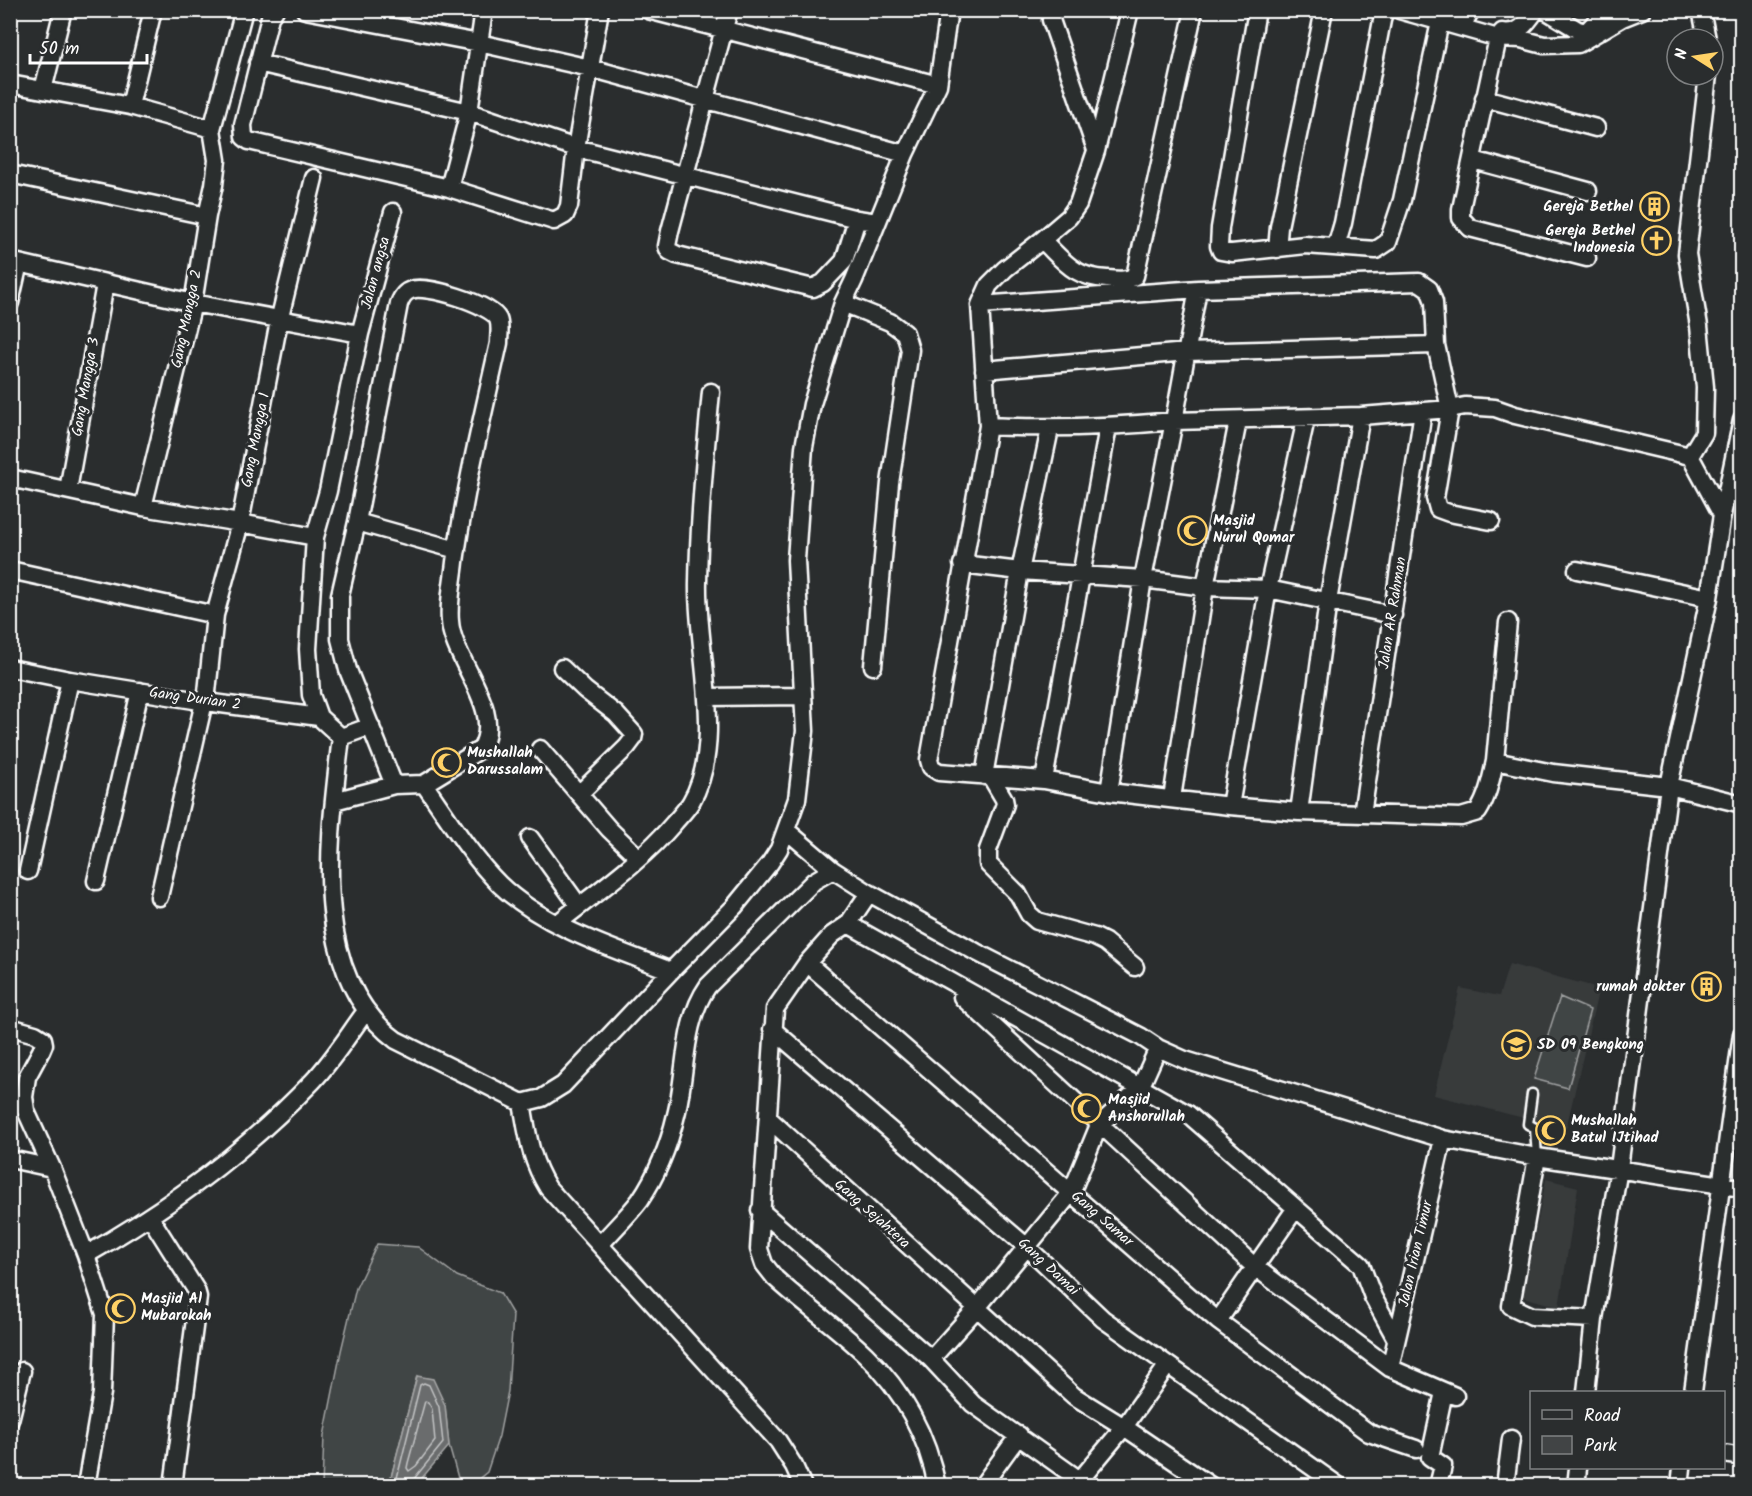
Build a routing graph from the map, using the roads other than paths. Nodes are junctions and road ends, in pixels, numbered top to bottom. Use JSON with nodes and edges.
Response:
{"nodes":[{"id":1,"x":63,"y":10,"type":"edge"},
{"id":2,"x":153,"y":10,"type":"edge"},
{"id":3,"x":244,"y":10,"type":"edge"},
{"id":4,"x":275,"y":10,"type":"edge"},
{"id":5,"x":305,"y":10,"type":"edge"},
{"id":6,"x":484,"y":10,"type":"edge"},
{"id":7,"x":600,"y":10,"type":"edge"},
{"id":8,"x":648,"y":10,"type":"edge"},
{"id":9,"x":729,"y":10,"type":"edge"},
{"id":10,"x":949,"y":10,"type":"edge"},
{"id":11,"x":1130,"y":10,"type":"edge"},
{"id":12,"x":1194,"y":10,"type":"edge"},
{"id":13,"x":1257,"y":10,"type":"edge"},
{"id":14,"x":1324,"y":10,"type":"edge"},
{"id":15,"x":1384,"y":10,"type":"edge"},
{"id":16,"x":1399,"y":10,"type":"edge"},
{"id":17,"x":1536,"y":10,"type":"edge"},
{"id":18,"x":1545,"y":10,"type":"edge"},
{"id":19,"x":1607,"y":10,"type":"edge"},
{"id":20,"x":1642,"y":10,"type":"edge"},
{"id":21,"x":1701,"y":10,"type":"edge"},
{"id":22,"x":1434,"y":16,"type":"edge"},
{"id":23,"x":1468,"y":16,"type":"edge"},
{"id":24,"x":1051,"y":20,"type":"dead end"},
{"id":25,"x":1705,"y":27,"type":"edge"},
{"id":26,"x":725,"y":29,"type":"junction"},
{"id":27,"x":1498,"y":38,"type":"junction"},
{"id":28,"x":479,"y":43,"type":"junction"},
{"id":29,"x":258,"y":63,"type":"junction"},
{"id":30,"x":590,"y":68,"type":"junction"},
{"id":31,"x":10,"y":84,"type":"edge"},
{"id":32,"x":938,"y":85,"type":"junction"},
{"id":33,"x":1707,"y":87,"type":"edge"},
{"id":34,"x":43,"y":90,"type":"junction"},
{"id":35,"x":704,"y":98,"type":"junction"},
{"id":36,"x":1484,"y":98,"type":"junction"},
{"id":37,"x":130,"y":106,"type":"junction"},
{"id":38,"x":469,"y":112,"type":"junction"},
{"id":39,"x":1596,"y":128,"type":"dead end"},
{"id":40,"x":212,"y":129,"type":"junction"},
{"id":41,"x":576,"y":148,"type":"junction"},
{"id":42,"x":1096,"y":151,"type":"junction"},
{"id":43,"x":905,"y":154,"type":"junction"},
{"id":44,"x":1473,"y":159,"type":"junction"},
{"id":45,"x":10,"y":174,"type":"edge"},
{"id":46,"x":686,"y":175,"type":"junction"},
{"id":47,"x":314,"y":178,"type":"dead end"},
{"id":48,"x":449,"y":188,"type":"junction"},
{"id":49,"x":1588,"y":191,"type":"dead end"},
{"id":50,"x":393,"y":212,"type":"dead end"},
{"id":51,"x":207,"y":216,"type":"junction"},
{"id":52,"x":857,"y":219,"type":"junction"},
{"id":53,"x":877,"y":222,"type":"junction"},
{"id":54,"x":1042,"y":240,"type":"junction"},
{"id":55,"x":1336,"y":247,"type":"junction"},
{"id":56,"x":1277,"y":249,"type":"junction"},
{"id":57,"x":1587,"y":258,"type":"dead end"},
{"id":58,"x":15,"y":262,"type":"edge"},
{"id":59,"x":105,"y":284,"type":"junction"},
{"id":60,"x":1198,"y":290,"type":"junction"},
{"id":61,"x":10,"y":303,"type":"edge"},
{"id":62,"x":193,"y":303,"type":"junction"},
{"id":63,"x":843,"y":303,"type":"junction"},
{"id":64,"x":980,"y":305,"type":"junction"},
{"id":65,"x":279,"y":321,"type":"junction"},
{"id":66,"x":360,"y":334,"type":"junction"},
{"id":67,"x":1436,"y":345,"type":"junction"},
{"id":68,"x":1187,"y":352,"type":"junction"},
{"id":69,"x":984,"y":370,"type":"junction"},
{"id":70,"x":711,"y":392,"type":"dead end"},
{"id":71,"x":1450,"y":409,"type":"junction"},
{"id":72,"x":1423,"y":411,"type":"junction"},
{"id":73,"x":1361,"y":416,"type":"junction"},
{"id":74,"x":1306,"y":419,"type":"junction"},
{"id":75,"x":1742,"y":420,"type":"edge"},
{"id":76,"x":1174,"y":421,"type":"junction"},
{"id":77,"x":1238,"y":421,"type":"junction"},
{"id":78,"x":988,"y":426,"type":"junction"},
{"id":79,"x":1108,"y":427,"type":"junction"},
{"id":80,"x":1050,"y":429,"type":"junction"},
{"id":81,"x":1690,"y":456,"type":"junction"},
{"id":82,"x":10,"y":478,"type":"edge"},
{"id":83,"x":68,"y":490,"type":"junction"},
{"id":84,"x":143,"y":507,"type":"junction"},
{"id":85,"x":1722,"y":515,"type":"junction"},
{"id":86,"x":1491,"y":521,"type":"dead end"},
{"id":87,"x":357,"y":522,"type":"junction"},
{"id":88,"x":240,"y":523,"type":"junction"},
{"id":89,"x":315,"y":537,"type":"junction"},
{"id":90,"x":457,"y":550,"type":"junction"},
{"id":91,"x":962,"y":564,"type":"junction"},
{"id":92,"x":10,"y":570,"type":"edge"},
{"id":93,"x":1577,"y":570,"type":"dead end"},
{"id":94,"x":1020,"y":571,"type":"junction"},
{"id":95,"x":1082,"y":576,"type":"junction"},
{"id":96,"x":1143,"y":579,"type":"junction"},
{"id":97,"x":1205,"y":587,"type":"junction"},
{"id":98,"x":1268,"y":589,"type":"junction"},
{"id":99,"x":1709,"y":598,"type":"junction"},
{"id":100,"x":1328,"y":601,"type":"junction"},
{"id":101,"x":215,"y":615,"type":"junction"},
{"id":102,"x":1393,"y":615,"type":"junction"},
{"id":103,"x":1508,"y":622,"type":"dead end"},
{"id":104,"x":873,"y":666,"type":"dead end"},
{"id":105,"x":10,"y":668,"type":"edge"},
{"id":106,"x":562,"y":668,"type":"dead end"},
{"id":107,"x":70,"y":680,"type":"junction"},
{"id":108,"x":140,"y":691,"type":"junction"},
{"id":109,"x":803,"y":696,"type":"junction"},
{"id":110,"x":707,"y":697,"type":"junction"},
{"id":111,"x":205,"y":702,"type":"junction"},
{"id":112,"x":319,"y":717,"type":"junction"},
{"id":113,"x":371,"y":726,"type":"junction"},
{"id":114,"x":341,"y":737,"type":"junction"},
{"id":115,"x":540,"y":749,"type":"dead end"},
{"id":116,"x":1495,"y":761,"type":"junction"},
{"id":117,"x":987,"y":777,"type":"junction"},
{"id":118,"x":1044,"y":780,"type":"junction"},
{"id":119,"x":424,"y":784,"type":"junction"},
{"id":120,"x":394,"y":785,"type":"junction"},
{"id":121,"x":1669,"y":786,"type":"junction"},
{"id":122,"x":1108,"y":792,"type":"junction"},
{"id":123,"x":579,"y":794,"type":"junction"},
{"id":124,"x":1172,"y":798,"type":"junction"},
{"id":125,"x":334,"y":801,"type":"junction"},
{"id":126,"x":1742,"y":804,"type":"edge"},
{"id":127,"x":1230,"y":806,"type":"junction"},
{"id":128,"x":1299,"y":812,"type":"junction"},
{"id":129,"x":1362,"y":814,"type":"junction"},
{"id":130,"x":786,"y":830,"type":"junction"},
{"id":131,"x":530,"y":838,"type":"dead end"},
{"id":132,"x":639,"y":858,"type":"junction"},
{"id":133,"x":833,"y":870,"type":"junction"},
{"id":134,"x":28,"y":871,"type":"dead end"},
{"id":135,"x":96,"y":881,"type":"dead end"},
{"id":136,"x":869,"y":893,"type":"junction"},
{"id":137,"x":159,"y":897,"type":"dead end"},
{"id":138,"x":579,"y":906,"type":"junction"},
{"id":139,"x":558,"y":923,"type":"junction"},
{"id":140,"x":848,"y":924,"type":"junction"},
{"id":141,"x":807,"y":963,"type":"junction"},
{"id":142,"x":1135,"y":967,"type":"dead end"},
{"id":143,"x":671,"y":971,"type":"junction"},
{"id":144,"x":941,"y":978,"type":"junction"},
{"id":145,"x":366,"y":1011,"type":"junction"},
{"id":146,"x":10,"y":1027,"type":"edge"},
{"id":147,"x":772,"y":1029,"type":"junction"},
{"id":148,"x":1742,"y":1034,"type":"edge"},
{"id":149,"x":1158,"y":1048,"type":"junction"},
{"id":150,"x":1140,"y":1088,"type":"junction"},
{"id":151,"x":1532,"y":1094,"type":"dead end"},
{"id":152,"x":522,"y":1103,"type":"junction"},
{"id":153,"x":768,"y":1119,"type":"junction"},
{"id":154,"x":1099,"y":1125,"type":"junction"},
{"id":155,"x":1443,"y":1139,"type":"junction"},
{"id":156,"x":1537,"y":1157,"type":"junction"},
{"id":157,"x":10,"y":1159,"type":"edge"},
{"id":158,"x":52,"y":1168,"type":"junction"},
{"id":159,"x":1619,"y":1168,"type":"junction"},
{"id":160,"x":1721,"y":1185,"type":"junction"},
{"id":161,"x":1742,"y":1188,"type":"edge"},
{"id":162,"x":1071,"y":1192,"type":"junction"},
{"id":163,"x":1296,"y":1208,"type":"junction"},
{"id":164,"x":760,"y":1210,"type":"junction"},
{"id":165,"x":150,"y":1217,"type":"junction"},
{"id":166,"x":600,"y":1245,"type":"junction"},
{"id":167,"x":1028,"y":1247,"type":"junction"},
{"id":168,"x":86,"y":1256,"type":"junction"},
{"id":169,"x":1255,"y":1267,"type":"junction"},
{"id":170,"x":976,"y":1309,"type":"junction"},
{"id":171,"x":1594,"y":1319,"type":"junction"},
{"id":172,"x":1218,"y":1321,"type":"junction"},
{"id":173,"x":1396,"y":1339,"type":"junction"},
{"id":174,"x":931,"y":1359,"type":"junction"},
{"id":175,"x":1167,"y":1366,"type":"junction"},
{"id":176,"x":1390,"y":1368,"type":"junction"},
{"id":177,"x":22,"y":1371,"type":"dead end"},
{"id":178,"x":1586,"y":1391,"type":"edge"},
{"id":179,"x":1693,"y":1391,"type":"edge"},
{"id":180,"x":10,"y":1420,"type":"edge"},
{"id":181,"x":1124,"y":1427,"type":"junction"},
{"id":182,"x":1019,"y":1435,"type":"junction"},
{"id":183,"x":1511,"y":1439,"type":"dead end"},
{"id":184,"x":1416,"y":1449,"type":"dead end"},
{"id":185,"x":1725,"y":1454,"type":"edge"},
{"id":186,"x":1742,"y":1457,"type":"edge"},
{"id":187,"x":1578,"y":1469,"type":"edge"},
{"id":188,"x":1682,"y":1469,"type":"edge"},
{"id":189,"x":1081,"y":1483,"type":"edge"},
{"id":190,"x":86,"y":1485,"type":"edge"},
{"id":191,"x":173,"y":1485,"type":"edge"},
{"id":192,"x":803,"y":1485,"type":"edge"},
{"id":193,"x":937,"y":1485,"type":"edge"},
{"id":194,"x":982,"y":1485,"type":"edge"},
{"id":195,"x":1211,"y":1485,"type":"edge"},
{"id":196,"x":1339,"y":1485,"type":"edge"},
{"id":197,"x":1438,"y":1485,"type":"edge"},
{"id":198,"x":1505,"y":1485,"type":"edge"},
{"id":199,"x":1576,"y":1485,"type":"edge"},
{"id":200,"x":1680,"y":1485,"type":"edge"}],
"edges":[{"from":1,"to":34,"type":"street"},
{"from":2,"to":37,"type":"street"},
{"from":3,"to":40,"type":"street"},
{"from":4,"to":29,"type":"street"},
{"from":5,"to":28,"type":"street"},
{"from":6,"to":28,"type":"street"},
{"from":7,"to":30,"type":"street"},
{"from":8,"to":26,"type":"street"},
{"from":9,"to":26,"type":"street"},
{"from":10,"to":32,"type":"street"},
{"from":11,"to":42,"type":"street"},
{"from":12,"to":54,"type":"street"},
{"from":13,"to":56,"type":"street"},
{"from":14,"to":56,"type":"street"},
{"from":15,"to":55,"type":"street"},
{"from":16,"to":22,"type":"street"},
{"from":17,"to":23,"type":"street"},
{"from":18,"to":19,"type":"street"},
{"from":20,"to":27,"type":"street"},
{"from":21,"to":25,"type":"street"},
{"from":22,"to":23,"type":"street"},
{"from":22,"to":27,"type":"street"},
{"from":22,"to":55,"type":"street"},
{"from":24,"to":42,"type":"street"},
{"from":26,"to":32,"type":"street"},
{"from":26,"to":35,"type":"street"},
{"from":27,"to":36,"type":"street"},
{"from":28,"to":30,"type":"street"},
{"from":28,"to":38,"type":"street"},
{"from":29,"to":38,"type":"street"},
{"from":29,"to":48,"type":"street"},
{"from":30,"to":35,"type":"street"},
{"from":30,"to":41,"type":"street"},
{"from":31,"to":34,"type":"street"},
{"from":32,"to":43,"type":"street"},
{"from":33,"to":81,"type":"street"},
{"from":34,"to":37,"type":"street"},
{"from":35,"to":43,"type":"street"},
{"from":35,"to":46,"type":"street"},
{"from":36,"to":39,"type":"street"},
{"from":36,"to":44,"type":"street"},
{"from":37,"to":40,"type":"street"},
{"from":38,"to":41,"type":"street"},
{"from":38,"to":48,"type":"street"},
{"from":40,"to":51,"type":"street","name":"Gang Mangga 2"},
{"from":41,"to":46,"type":"street"},
{"from":41,"to":48,"type":"street"},
{"from":42,"to":54,"type":"street"},
{"from":43,"to":53,"type":"street"},
{"from":44,"to":49,"type":"street"},
{"from":44,"to":57,"type":"street"},
{"from":45,"to":51,"type":"street"},
{"from":46,"to":52,"type":"street"},
{"from":46,"to":52,"type":"street"},
{"from":47,"to":65,"type":"street","name":"Gang Mangga 1"},
{"from":50,"to":66,"type":"street","name":"Jalan angsa"},
{"from":51,"to":62,"type":"street","name":"Gang Mangga 2"},
{"from":52,"to":53,"type":"street"},
{"from":53,"to":63,"type":"street"},
{"from":54,"to":64,"type":"street"},
{"from":55,"to":56,"type":"street"},
{"from":58,"to":59,"type":"street"},
{"from":58,"to":61,"type":"street"},
{"from":59,"to":62,"type":"street"},
{"from":59,"to":83,"type":"street","name":"Gang Mangga 3"},
{"from":60,"to":64,"type":"street"},
{"from":60,"to":67,"type":"street"},
{"from":60,"to":68,"type":"street"},
{"from":62,"to":65,"type":"street"},
{"from":62,"to":84,"type":"street","name":"Gang Mangga 2"},
{"from":63,"to":104,"type":"street"},
{"from":63,"to":109,"type":"street"},
{"from":64,"to":69,"type":"street"},
{"from":65,"to":66,"type":"street"},
{"from":65,"to":88,"type":"street","name":"Gang Mangga 1"},
{"from":66,"to":89,"type":"street","name":"Jalan angsa"},
{"from":67,"to":68,"type":"street"},
{"from":67,"to":71,"type":"street"},
{"from":68,"to":69,"type":"street"},
{"from":68,"to":76,"type":"street"},
{"from":69,"to":78,"type":"street"},
{"from":70,"to":110,"type":"street"},
{"from":71,"to":72,"type":"street"},
{"from":71,"to":81,"type":"street"},
{"from":71,"to":86,"type":"street"},
{"from":72,"to":73,"type":"street"},
{"from":72,"to":102,"type":"street","name":"Jalan AR Rahman"},
{"from":73,"to":74,"type":"street"},
{"from":73,"to":100,"type":"street"},
{"from":74,"to":77,"type":"street"},
{"from":74,"to":98,"type":"street"},
{"from":75,"to":85,"type":"street"},
{"from":76,"to":77,"type":"street"},
{"from":76,"to":79,"type":"street"},
{"from":76,"to":96,"type":"street"},
{"from":77,"to":97,"type":"street"},
{"from":78,"to":80,"type":"street"},
{"from":78,"to":91,"type":"street"},
{"from":79,"to":80,"type":"street"},
{"from":79,"to":95,"type":"street"},
{"from":80,"to":94,"type":"street"},
{"from":81,"to":85,"type":"street"},
{"from":82,"to":83,"type":"street"},
{"from":83,"to":84,"type":"street"},
{"from":84,"to":88,"type":"street"},
{"from":85,"to":99,"type":"street"},
{"from":87,"to":90,"type":"street"},
{"from":87,"to":90,"type":"street"},
{"from":87,"to":113,"type":"street"},
{"from":88,"to":89,"type":"street"},
{"from":88,"to":101,"type":"street","name":"Gang Mangga 1"},
{"from":89,"to":112,"type":"street","name":"Jalan angsa"},
{"from":90,"to":119,"type":"street"},
{"from":91,"to":94,"type":"street"},
{"from":91,"to":117,"type":"street"},
{"from":92,"to":101,"type":"street"},
{"from":93,"to":99,"type":"street"},
{"from":94,"to":95,"type":"street"},
{"from":94,"to":117,"type":"street"},
{"from":95,"to":96,"type":"street"},
{"from":95,"to":118,"type":"street"},
{"from":96,"to":97,"type":"street"},
{"from":96,"to":122,"type":"street"},
{"from":97,"to":98,"type":"street"},
{"from":97,"to":124,"type":"street"},
{"from":98,"to":100,"type":"street"},
{"from":98,"to":127,"type":"street"},
{"from":99,"to":121,"type":"street"},
{"from":100,"to":102,"type":"street"},
{"from":100,"to":128,"type":"street"},
{"from":101,"to":111,"type":"street","name":"Gang Mangga 1"},
{"from":102,"to":129,"type":"street","name":"Jalan AR Rahman"},
{"from":103,"to":116,"type":"street"},
{"from":105,"to":107,"type":"street","name":"Gang Durian 2"},
{"from":106,"to":123,"type":"street"},
{"from":107,"to":108,"type":"street","name":"Gang Durian 2"},
{"from":107,"to":134,"type":"street"},
{"from":108,"to":111,"type":"street","name":"Gang Durian 2"},
{"from":108,"to":135,"type":"street"},
{"from":109,"to":110,"type":"street"},
{"from":109,"to":130,"type":"street"},
{"from":110,"to":132,"type":"street"},
{"from":111,"to":112,"type":"street","name":"Gang Durian 2"},
{"from":111,"to":137,"type":"street","name":"Gang Mangga 1"},
{"from":112,"to":114,"type":"street"},
{"from":113,"to":114,"type":"street"},
{"from":113,"to":120,"type":"street"},
{"from":114,"to":125,"type":"street"},
{"from":115,"to":123,"type":"street"},
{"from":116,"to":121,"type":"street"},
{"from":116,"to":129,"type":"street"},
{"from":117,"to":118,"type":"street"},
{"from":117,"to":142,"type":"street"},
{"from":118,"to":122,"type":"street"},
{"from":119,"to":120,"type":"street"},
{"from":119,"to":139,"type":"street"},
{"from":120,"to":125,"type":"street"},
{"from":121,"to":126,"type":"street"},
{"from":121,"to":159,"type":"street"},
{"from":122,"to":124,"type":"street"},
{"from":123,"to":132,"type":"street"},
{"from":124,"to":127,"type":"street"},
{"from":125,"to":145,"type":"street"},
{"from":127,"to":128,"type":"street"},
{"from":128,"to":129,"type":"street"},
{"from":130,"to":133,"type":"street"},
{"from":130,"to":143,"type":"street"},
{"from":131,"to":138,"type":"street"},
{"from":132,"to":138,"type":"street"},
{"from":133,"to":136,"type":"street"},
{"from":133,"to":166,"type":"street"},
{"from":136,"to":140,"type":"street"},
{"from":136,"to":149,"type":"street"},
{"from":138,"to":139,"type":"street"},
{"from":139,"to":143,"type":"street"},
{"from":140,"to":141,"type":"street"},
{"from":140,"to":144,"type":"street"},
{"from":141,"to":147,"type":"street"},
{"from":141,"to":162,"type":"street","name":"Gang Samar"},
{"from":143,"to":152,"type":"street"},
{"from":144,"to":150,"type":"street"},
{"from":144,"to":154,"type":"street"},
{"from":145,"to":152,"type":"street"},
{"from":145,"to":165,"type":"street"},
{"from":146,"to":158,"type":"street"},
{"from":147,"to":153,"type":"street"},
{"from":147,"to":167,"type":"street","name":"Gang Damai"},
{"from":148,"to":160,"type":"street"},
{"from":149,"to":150,"type":"street"},
{"from":149,"to":155,"type":"street"},
{"from":150,"to":154,"type":"street"},
{"from":150,"to":163,"type":"street"},
{"from":151,"to":156,"type":"lane"},
{"from":152,"to":166,"type":"street"},
{"from":153,"to":164,"type":"street"},
{"from":153,"to":170,"type":"street","name":"Gang Sejahtera"},
{"from":154,"to":162,"type":"street"},
{"from":154,"to":169,"type":"street"},
{"from":155,"to":156,"type":"street"},
{"from":155,"to":173,"type":"street","name":"Jalan Irian Timur"},
{"from":156,"to":159,"type":"street"},
{"from":156,"to":171,"type":"street"},
{"from":157,"to":158,"type":"street"},
{"from":158,"to":168,"type":"street"},
{"from":159,"to":160,"type":"street"},
{"from":159,"to":171,"type":"street"},
{"from":160,"to":161,"type":"street"},
{"from":160,"to":179,"type":"street"},
{"from":162,"to":167,"type":"street"},
{"from":162,"to":172,"type":"street","name":"Gang Samar"},
{"from":163,"to":169,"type":"street"},
{"from":163,"to":173,"type":"street"},
{"from":164,"to":174,"type":"street"},
{"from":164,"to":193,"type":"street"},
{"from":165,"to":168,"type":"street"},
{"from":165,"to":191,"type":"street"},
{"from":166,"to":192,"type":"street"},
{"from":167,"to":170,"type":"street"},
{"from":167,"to":175,"type":"street","name":"Gang Damai"},
{"from":168,"to":190,"type":"street"},
{"from":169,"to":172,"type":"street"},
{"from":169,"to":176,"type":"street"},
{"from":170,"to":174,"type":"street"},
{"from":170,"to":181,"type":"street","name":"Gang Sejahtera"},
{"from":171,"to":178,"type":"street"},
{"from":172,"to":184,"type":"street","name":"Gang Samar"},
{"from":173,"to":176,"type":"street","name":"Jalan Irian Timur"},
{"from":174,"to":182,"type":"street"},
{"from":175,"to":181,"type":"street"},
{"from":175,"to":196,"type":"street","name":"Gang Damai"},
{"from":176,"to":197,"type":"street"},
{"from":177,"to":180,"type":"street"},
{"from":181,"to":189,"type":"street"},
{"from":181,"to":195,"type":"street","name":"Gang Sejahtera"},
{"from":182,"to":189,"type":"street"},
{"from":182,"to":194,"type":"street"},
{"from":183,"to":198,"type":"street"},
{"from":185,"to":186,"type":"street"},
{"from":187,"to":199,"type":"street"},
{"from":188,"to":200,"type":"street"}]}
